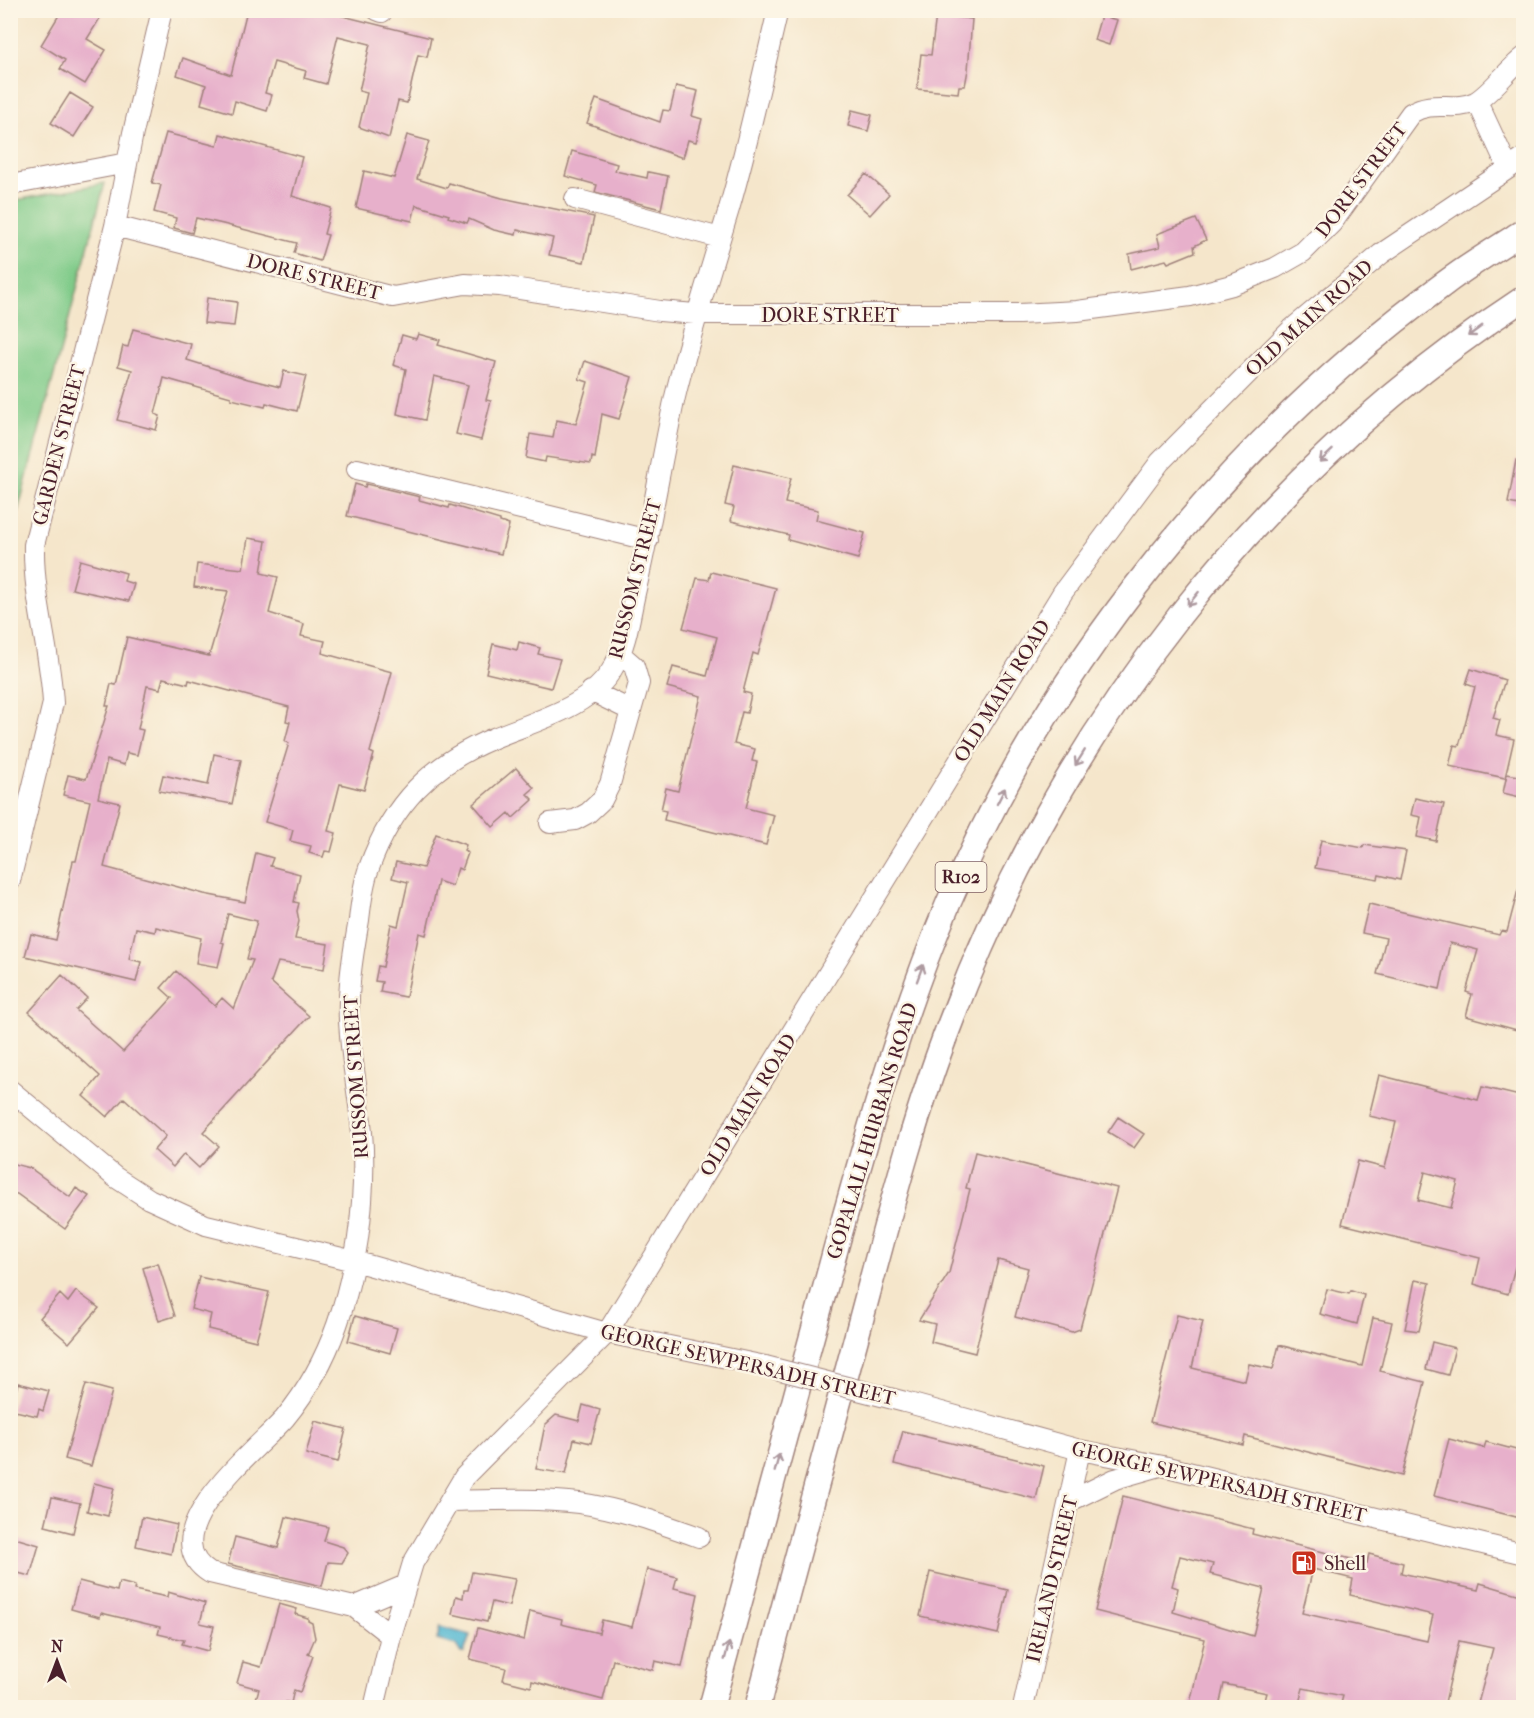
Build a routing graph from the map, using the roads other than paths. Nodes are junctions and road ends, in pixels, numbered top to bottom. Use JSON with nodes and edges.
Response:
{"nodes":[{"id":1,"x":162,"y":10,"type":"edge"},
{"id":2,"x":778,"y":10,"type":"edge"},
{"id":3,"x":1524,"y":57,"type":"edge"},
{"id":4,"x":1477,"y":101,"type":"junction"},
{"id":5,"x":127,"y":163,"type":"junction"},
{"id":6,"x":1516,"y":163,"type":"edge"},
{"id":7,"x":10,"y":185,"type":"edge"},
{"id":8,"x":575,"y":199,"type":"dead end"},
{"id":9,"x":115,"y":226,"type":"junction"},
{"id":10,"x":1524,"y":231,"type":"edge"},
{"id":11,"x":720,"y":238,"type":"junction"},
{"id":12,"x":1524,"y":298,"type":"edge"},
{"id":13,"x":696,"y":314,"type":"junction"},
{"id":14,"x":357,"y":469,"type":"dead end"},
{"id":15,"x":648,"y":540,"type":"junction"},
{"id":16,"x":619,"y":653,"type":"junction"},
{"id":17,"x":591,"y":691,"type":"junction"},
{"id":18,"x":630,"y":710,"type":"junction"},
{"id":19,"x":550,"y":823,"type":"dead end"},
{"id":20,"x":10,"y":881,"type":"edge"},
{"id":21,"x":10,"y":1090,"type":"edge"},
{"id":22,"x":354,"y":1261,"type":"junction"},
{"id":23,"x":607,"y":1333,"type":"junction"},
{"id":24,"x":1080,"y":1450,"type":"junction"},
{"id":25,"x":1163,"y":1466,"type":"junction"},
{"id":26,"x":450,"y":1501,"type":"junction"},
{"id":27,"x":1070,"y":1501,"type":"junction"},
{"id":28,"x":699,"y":1537,"type":"dead end"},
{"id":29,"x":1524,"y":1554,"type":"edge"},
{"id":30,"x":406,"y":1585,"type":"junction"},
{"id":31,"x":354,"y":1606,"type":"junction"},
{"id":32,"x":390,"y":1636,"type":"junction"},
{"id":33,"x":374,"y":1707,"type":"edge"},
{"id":34,"x":711,"y":1707,"type":"edge"},
{"id":35,"x":757,"y":1707,"type":"edge"},
{"id":36,"x":1023,"y":1707,"type":"edge"}],
"edges":[{"from":1,"to":5,"type":"street","name":"GARDEN STREET"},
{"from":2,"to":11,"type":"street","name":"RUSSOM STREET"},
{"from":3,"to":4,"type":"street"},
{"from":4,"to":6,"type":"street"},
{"from":4,"to":13,"type":"street","name":"DORE STREET"},
{"from":5,"to":7,"type":"street"},
{"from":5,"to":9,"type":"street","name":"GARDEN STREET"},
{"from":6,"to":23,"type":"street","name":"OLD MAIN ROAD"},
{"from":8,"to":11,"type":"street"},
{"from":9,"to":13,"type":"street","name":"DORE STREET"},
{"from":9,"to":20,"type":"street","name":"GARDEN STREET"},
{"from":34,"to":10,"type":"main road","name":"GOPALALL HURBANS ROAD","number":"R102","one_way":true},
{"from":11,"to":13,"type":"street","name":"RUSSOM STREET"},
{"from":12,"to":35,"type":"main road","name":"GOPALALL HURBANS ROAD","number":"R102","one_way":true},
{"from":13,"to":15,"type":"street","name":"RUSSOM STREET"},
{"from":14,"to":15,"type":"street"},
{"from":15,"to":16,"type":"street","name":"RUSSOM STREET"},
{"from":16,"to":17,"type":"street","name":"RUSSOM STREET"},
{"from":16,"to":18,"type":"street"},
{"from":17,"to":18,"type":"street"},
{"from":17,"to":22,"type":"street","name":"RUSSOM STREET"},
{"from":18,"to":19,"type":"street"},
{"from":21,"to":22,"type":"street","name":"GEORGE SEWPERSADH STREET"},
{"from":22,"to":23,"type":"street","name":"GEORGE SEWPERSADH STREET"},
{"from":22,"to":31,"type":"street","name":"RUSSOM STREET"},
{"from":23,"to":24,"type":"street","name":"GEORGE SEWPERSADH STREET","bridge":true},
{"from":23,"to":26,"type":"street"},
{"from":24,"to":25,"type":"street","name":"GEORGE SEWPERSADH STREET"},
{"from":24,"to":27,"type":"street","name":"IRELAND STREET"},
{"from":25,"to":27,"type":"street"},
{"from":25,"to":29,"type":"street","name":"GEORGE SEWPERSADH STREET"},
{"from":26,"to":28,"type":"street"},
{"from":26,"to":30,"type":"street"},
{"from":27,"to":36,"type":"street","name":"IRELAND STREET"},
{"from":30,"to":31,"type":"street"},
{"from":30,"to":32,"type":"street"},
{"from":31,"to":32,"type":"street","name":"RUSSOM STREET"},
{"from":32,"to":33,"type":"street"}]}
